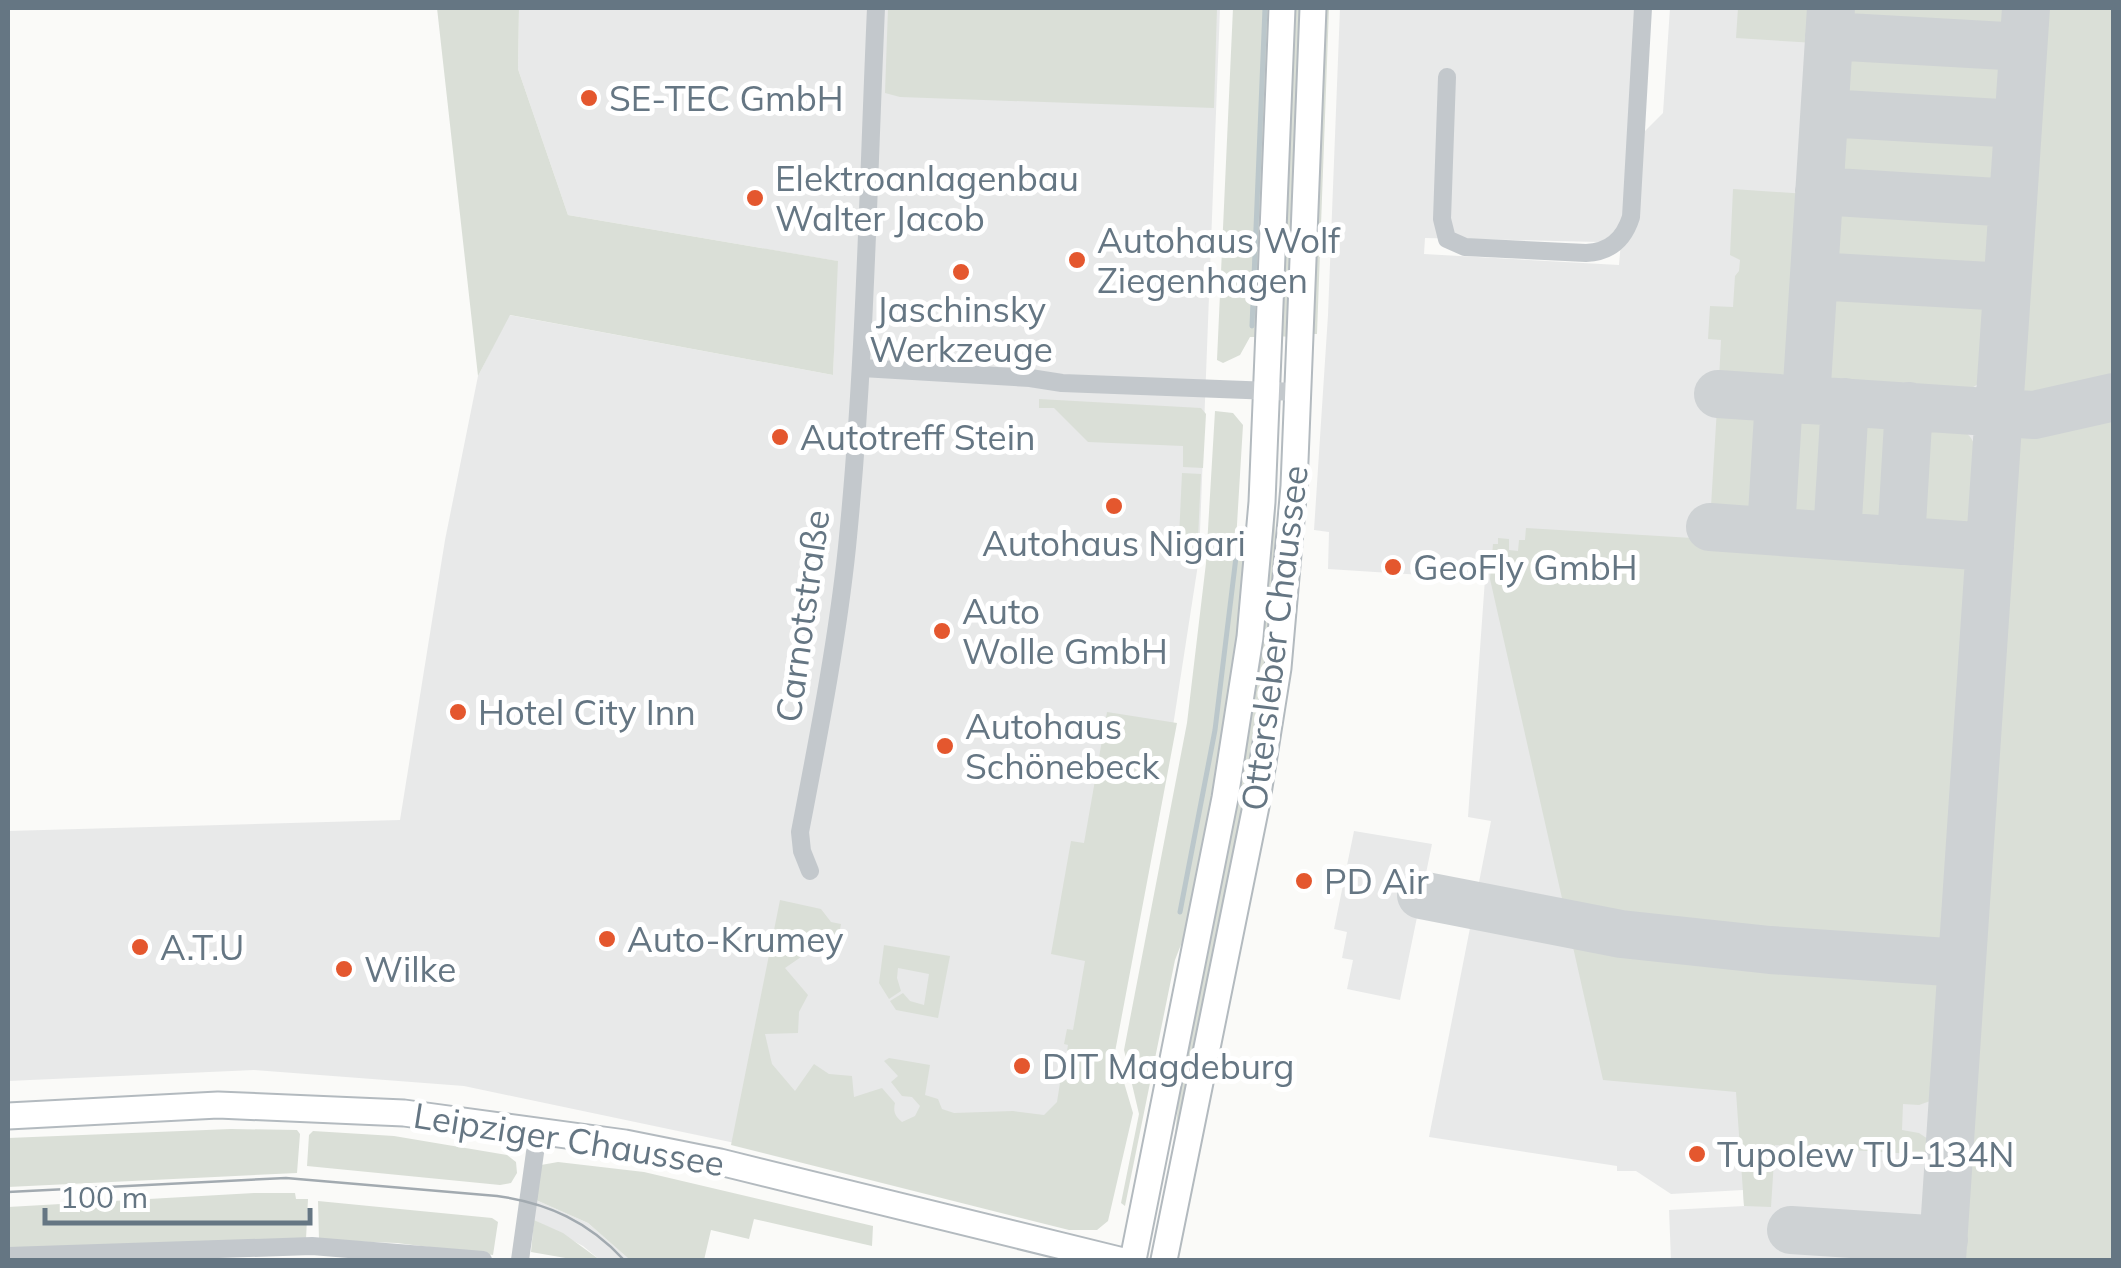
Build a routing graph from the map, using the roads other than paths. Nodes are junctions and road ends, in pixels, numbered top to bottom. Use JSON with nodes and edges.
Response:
{"nodes":[{"id":1,"x":876,"y":8,"type":"edge"},
{"id":2,"x":1282,"y":8,"type":"edge"},
{"id":3,"x":1313,"y":8,"type":"edge"},
{"id":4,"x":1643,"y":8,"type":"edge"},
{"id":5,"x":1447,"y":77,"type":"dead end"},
{"id":6,"x":862,"y":368,"type":"junction"},
{"id":7,"x":1267,"y":391,"type":"junction"},
{"id":8,"x":1298,"y":392,"type":"junction"},
{"id":9,"x":810,"y":871,"type":"dead end"},
{"id":10,"x":8,"y":1116,"type":"edge"},
{"id":11,"x":538,"y":1131,"type":"junction"},
{"id":12,"x":8,"y":1256,"type":"edge"},
{"id":13,"x":483,"y":1260,"type":"edge"},
{"id":14,"x":520,"y":1260,"type":"edge"},
{"id":15,"x":1119,"y":1260,"type":"edge"},
{"id":16,"x":1133,"y":1260,"type":"edge"},
{"id":17,"x":1164,"y":1260,"type":"edge"}],
"edges":[{"from":1,"to":6,"type":"street","name":"Carnotstraße"},
{"from":2,"to":7,"type":"main road","name":"Ottersleber Chaussee"},
{"from":3,"to":8,"type":"main road","name":"Ottersleber Chaussee"},
{"from":4,"to":5,"type":"street"},
{"from":6,"to":7,"type":"street"},
{"from":6,"to":9,"type":"street","name":"Carnotstraße"},
{"from":7,"to":8,"type":"street"},
{"from":7,"to":16,"type":"main road","name":"Ottersleber Chaussee"},
{"from":8,"to":17,"type":"main road","name":"Ottersleber Chaussee"},
{"from":10,"to":11,"type":"main road","name":"Leipziger Chaussee"},
{"from":11,"to":14,"type":"street"},
{"from":11,"to":15,"type":"main road","name":"Leipziger Chaussee"},
{"from":12,"to":13,"type":"street"}]}
